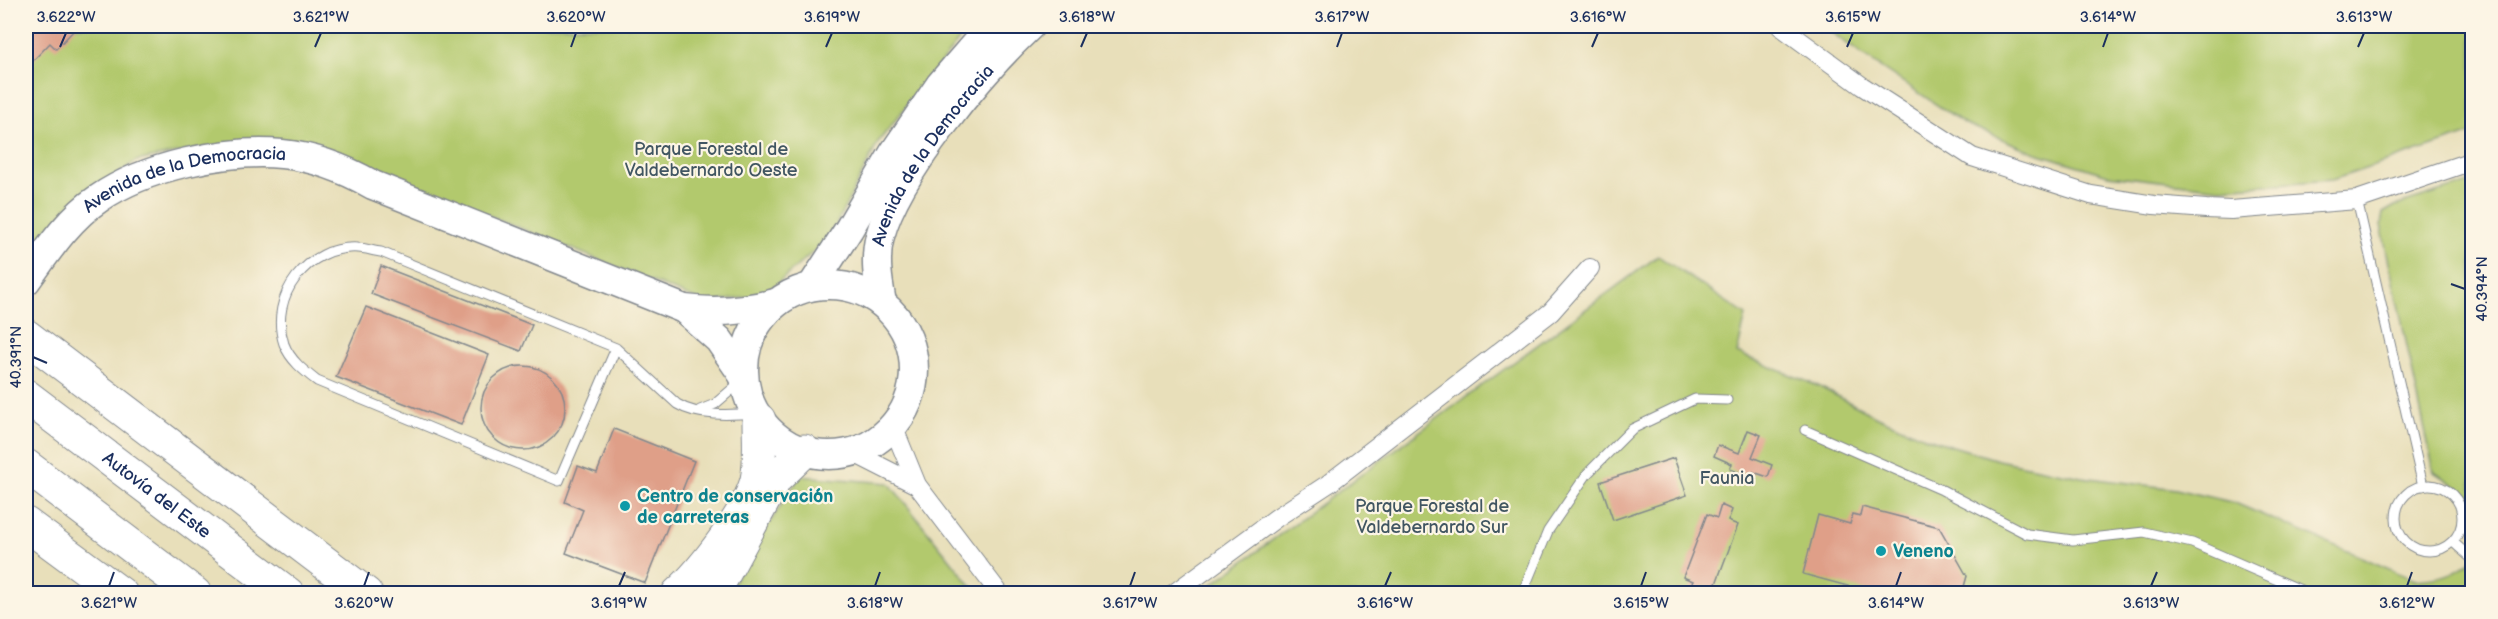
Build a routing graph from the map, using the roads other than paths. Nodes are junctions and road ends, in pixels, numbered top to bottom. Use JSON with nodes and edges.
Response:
{"nodes":[{"id":1,"x":991,"y":26,"type":"edge"},
{"id":2,"x":1030,"y":26,"type":"edge"},
{"id":3,"x":1780,"y":26,"type":"edge"},
{"id":4,"x":2472,"y":161,"type":"edge"},
{"id":5,"x":373,"y":185,"type":"junction"},
{"id":6,"x":2357,"y":200,"type":"junction"},
{"id":7,"x":1590,"y":268,"type":"dead end"},
{"id":8,"x":26,"y":281,"type":"edge"},
{"id":9,"x":812,"y":286,"type":"junction"},
{"id":10,"x":26,"y":303,"type":"edge"},
{"id":11,"x":775,"y":303,"type":"junction"},
{"id":12,"x":882,"y":303,"type":"junction"},
{"id":13,"x":684,"y":309,"type":"junction"},
{"id":14,"x":26,"y":336,"type":"edge"},
{"id":15,"x":616,"y":348,"type":"junction"},
{"id":16,"x":743,"y":377,"type":"junction"},
{"id":17,"x":26,"y":396,"type":"edge"},
{"id":18,"x":1727,"y":400,"type":"dead end"},
{"id":19,"x":696,"y":411,"type":"junction"},
{"id":20,"x":757,"y":416,"type":"junction"},
{"id":21,"x":893,"y":426,"type":"junction"},
{"id":22,"x":1805,"y":430,"type":"dead end"},
{"id":23,"x":804,"y":451,"type":"junction"},
{"id":24,"x":852,"y":452,"type":"junction"},
{"id":25,"x":26,"y":466,"type":"edge"},
{"id":26,"x":917,"y":485,"type":"junction"},
{"id":27,"x":2423,"y":486,"type":"junction"},
{"id":28,"x":26,"y":524,"type":"edge"},
{"id":29,"x":2453,"y":542,"type":"junction"},
{"id":30,"x":2472,"y":559,"type":"edge"},
{"id":31,"x":364,"y":589,"type":"edge"},
{"id":32,"x":120,"y":594,"type":"edge"},
{"id":33,"x":195,"y":594,"type":"edge"},
{"id":34,"x":288,"y":594,"type":"edge"},
{"id":35,"x":678,"y":594,"type":"edge"},
{"id":36,"x":713,"y":594,"type":"edge"},
{"id":37,"x":1000,"y":594,"type":"edge"},
{"id":38,"x":1173,"y":594,"type":"edge"},
{"id":39,"x":1522,"y":594,"type":"edge"},
{"id":40,"x":2310,"y":594,"type":"edge"}],
"edges":[{"from":1,"to":9,"type":"main road","name":"Avenida de la Democracia"},
{"from":2,"to":12,"type":"main road","name":"Avenida de la Democracia"},
{"from":3,"to":6,"type":"street"},
{"from":4,"to":6,"type":"street"},
{"from":5,"to":8,"type":"main road","name":"Avenida de la Democracia"},
{"from":5,"to":10,"type":"main road","name":"Avenida de la Democracia"},
{"from":5,"to":13,"type":"main road","name":"Avenida de la Democracia"},
{"from":6,"to":27,"type":"lane"},
{"from":7,"to":38,"type":"street"},
{"from":9,"to":11,"type":"main road"},
{"from":9,"to":12,"type":"main road"},
{"from":11,"to":13,"type":"main road","name":"Avenida de la Democracia"},
{"from":11,"to":16,"type":"main road"},
{"from":12,"to":21,"type":"main road"},
{"from":13,"to":16,"type":"main road","name":"Avenida de la Democracia"},
{"from":14,"to":31,"type":"highway"},
{"from":15,"to":15,"type":"lane"},
{"from":15,"to":19,"type":"lane"},
{"from":16,"to":19,"type":"lane"},
{"from":16,"to":20,"type":"main road"},
{"from":17,"to":34,"type":"highway","name":"Autovía del Este"},
{"from":18,"to":39,"type":"lane"},
{"from":19,"to":20,"type":"lane"},
{"from":20,"to":23,"type":"main road"},
{"from":20,"to":35,"type":"highway"},
{"from":21,"to":24,"type":"main road"},
{"from":21,"to":26,"type":"street"},
{"from":22,"to":40,"type":"lane"},
{"from":23,"to":24,"type":"main road"},
{"from":23,"to":36,"type":"highway"},
{"from":24,"to":26,"type":"street"},
{"from":25,"to":33,"type":"highway"},
{"from":26,"to":37,"type":"street"},
{"from":27,"to":29,"type":"lane"},
{"from":27,"to":29,"type":"lane"},
{"from":28,"to":32,"type":"highway"},
{"from":29,"to":30,"type":"lane"}]}
